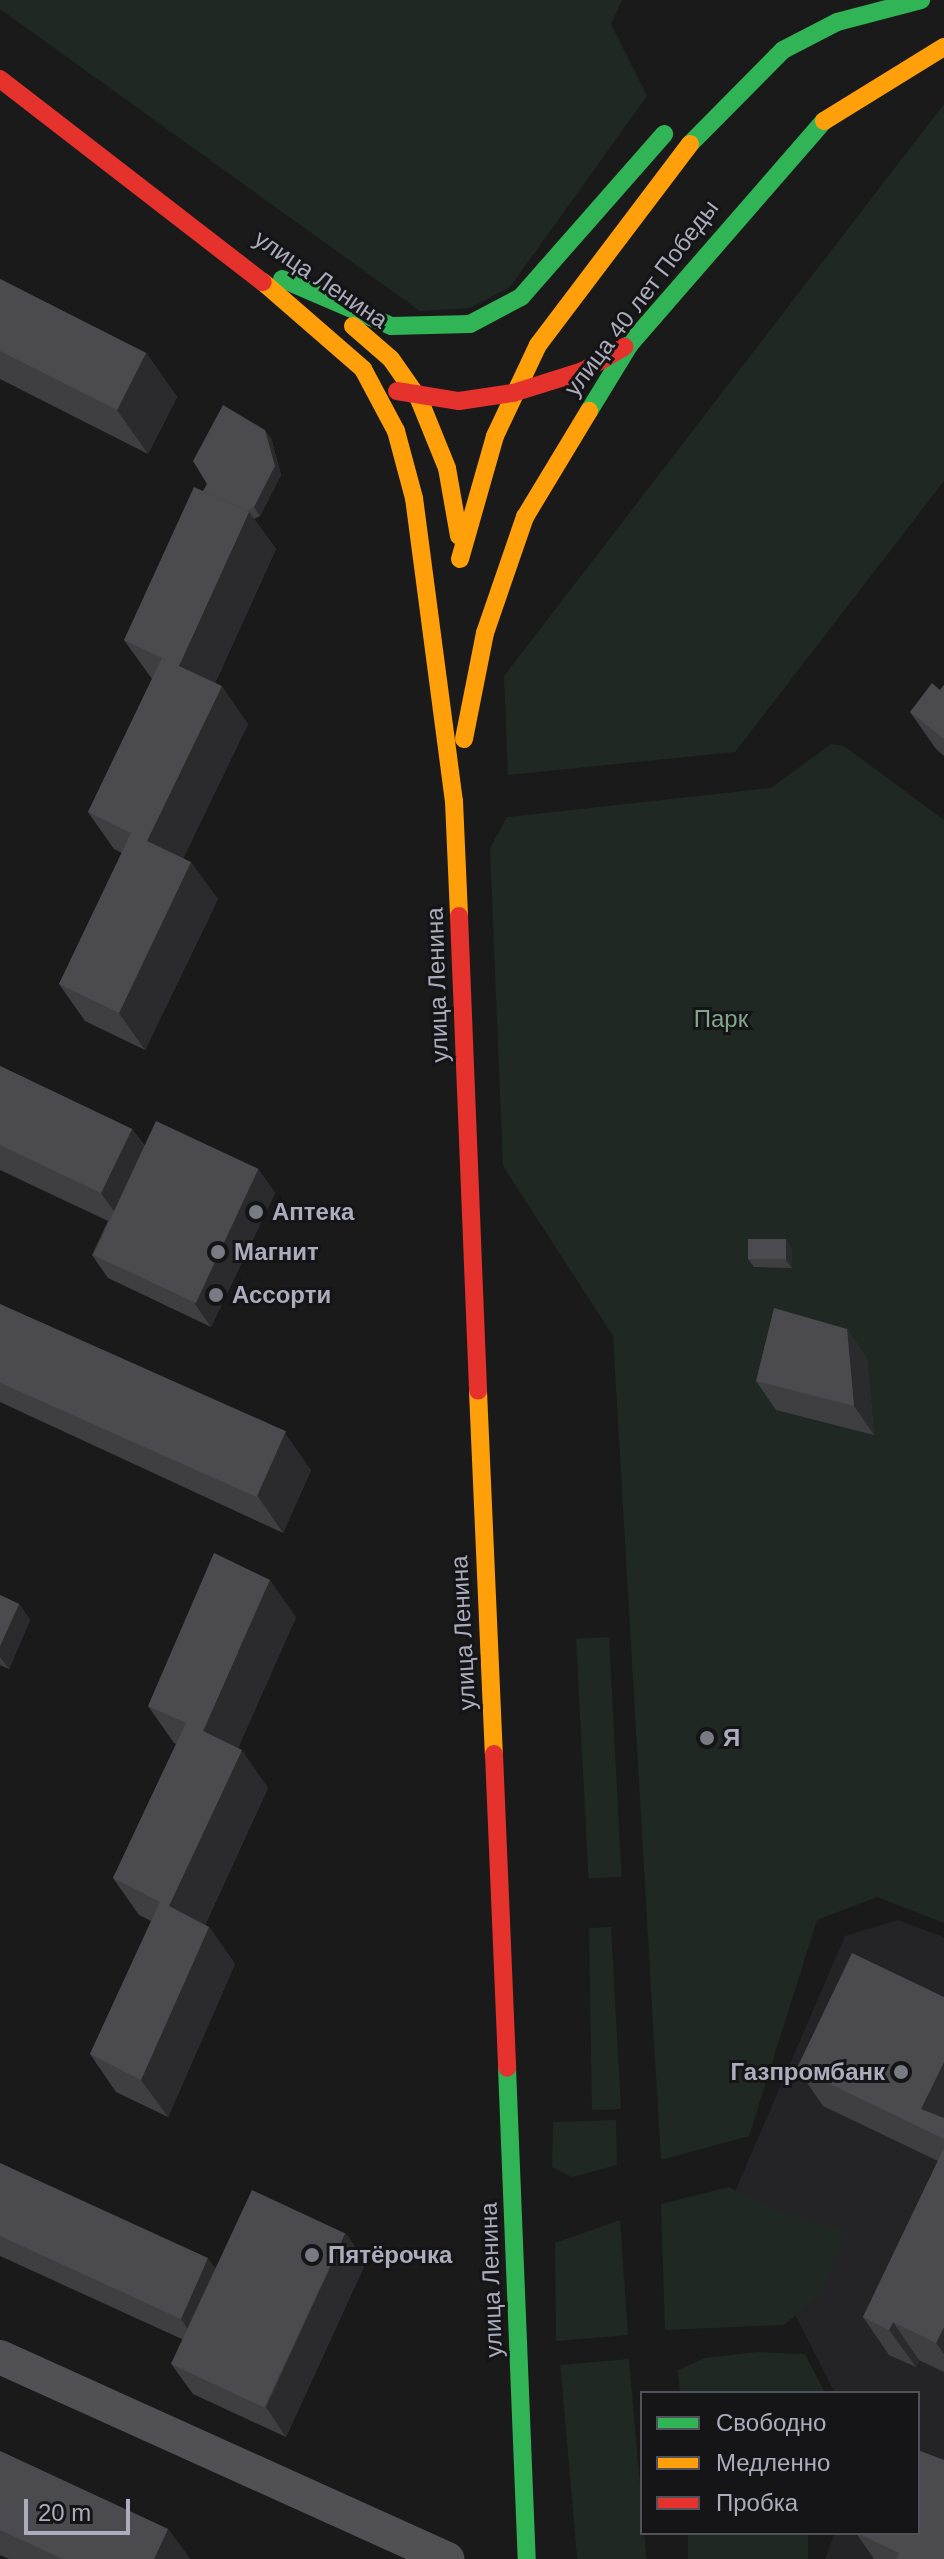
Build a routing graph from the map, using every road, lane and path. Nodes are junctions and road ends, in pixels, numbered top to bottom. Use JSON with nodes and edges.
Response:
{"nodes":[{"id":1,"x":921,"y":0,"type":"edge"},
{"id":2,"x":944,"y":47,"type":"edge"},
{"id":3,"x":783,"y":50,"type":"junction"},
{"id":4,"x":0,"y":79,"type":"edge"},
{"id":5,"x":703,"y":100,"type":"dead end"},
{"id":6,"x":683,"y":117,"type":"dead end"},
{"id":7,"x":199,"y":227,"type":"junction"},
{"id":8,"x":282,"y":279,"type":"junction"},
{"id":9,"x":630,"y":344,"type":"junction"},
{"id":10,"x":363,"y":369,"type":"junction"},
{"id":11,"x":513,"y":393,"type":"junction"},
{"id":12,"x":419,"y":399,"type":"junction"},
{"id":13,"x":460,"y":559,"type":"junction"},
{"id":14,"x":458,"y":588,"type":"dead end"},
{"id":15,"x":454,"y":632,"type":"dead end"},
{"id":16,"x":447,"y":705,"type":"junction"},
{"id":17,"x":454,"y":801,"type":"junction"},
{"id":18,"x":0,"y":2357,"type":"edge"},
{"id":19,"x":447,"y":2559,"type":"edge"},
{"id":20,"x":527,"y":2559,"type":"edge"}],
"edges":[{"from":1,"to":3,"type":"main road","name":"улица 40 лет Победы"},
{"from":2,"to":9,"type":"main road","name":"улица 40 лет Победы"},
{"from":3,"to":5,"type":"main road"},
{"from":3,"to":11,"type":"main road","name":"улица 40 лет Победы"},
{"from":4,"to":7,"type":"main road","name":"улица Ленина"},
{"from":6,"to":8,"type":"main road"},
{"from":7,"to":8,"type":"main road","name":"улица Ленина"},
{"from":7,"to":10,"type":"main road","name":"улица Ленина"},
{"from":8,"to":12,"type":"main road","name":"улица Ленина"},
{"from":9,"to":11,"type":"main road"},
{"from":9,"to":17,"type":"main road","name":"улица 40 лет Победы"},
{"from":10,"to":12,"type":"main road"},
{"from":10,"to":16,"type":"main road","name":"улица Ленина"},
{"from":11,"to":12,"type":"main road"},
{"from":11,"to":13,"type":"main road","name":"улица 40 лет Победы"},
{"from":12,"to":13,"type":"main road","name":"улица Ленина"},
{"from":13,"to":14,"type":"main road","name":"улица Ленина"},
{"from":15,"to":16,"type":"main road","name":"улица Ленина"},
{"from":16,"to":17,"type":"main road","name":"улица Ленина"},
{"from":17,"to":20,"type":"main road","name":"улица Ленина"},
{"from":18,"to":19,"type":"street"}]}
